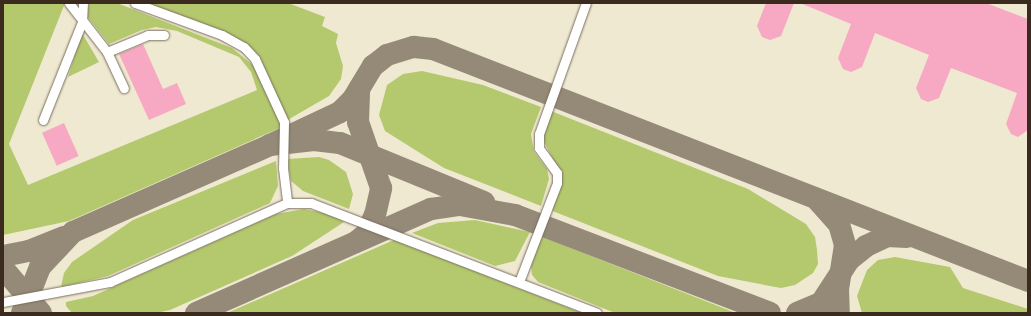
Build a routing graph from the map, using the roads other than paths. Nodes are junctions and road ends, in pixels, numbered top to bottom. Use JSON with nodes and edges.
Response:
{"nodes":[{"id":1,"x":83,"y":3,"type":"edge"},
{"id":2,"x":135,"y":3,"type":"edge"},
{"id":3,"x":586,"y":3,"type":"edge"},
{"id":4,"x":70,"y":4,"type":"edge"},
{"id":5,"x":82,"y":22,"type":"junction"},
{"id":6,"x":164,"y":35,"type":"dead end"},
{"id":7,"x":107,"y":52,"type":"junction"},
{"id":8,"x":124,"y":88,"type":"dead end"},
{"id":9,"x":43,"y":120,"type":"dead end"},
{"id":10,"x":288,"y":203,"type":"junction"},
{"id":11,"x":519,"y":282,"type":"junction"},
{"id":12,"x":3,"y":302,"type":"edge"},
{"id":13,"x":597,"y":313,"type":"edge"}],
"edges":[{"from":1,"to":5,"type":"lane"},
{"from":2,"to":10,"type":"lane"},
{"from":3,"to":11,"type":"lane"},
{"from":4,"to":5,"type":"lane"},
{"from":5,"to":7,"type":"lane"},
{"from":5,"to":9,"type":"lane"},
{"from":6,"to":7,"type":"lane"},
{"from":7,"to":8,"type":"lane"},
{"from":10,"to":11,"type":"lane"},
{"from":10,"to":12,"type":"lane"},
{"from":11,"to":13,"type":"lane"}]}
